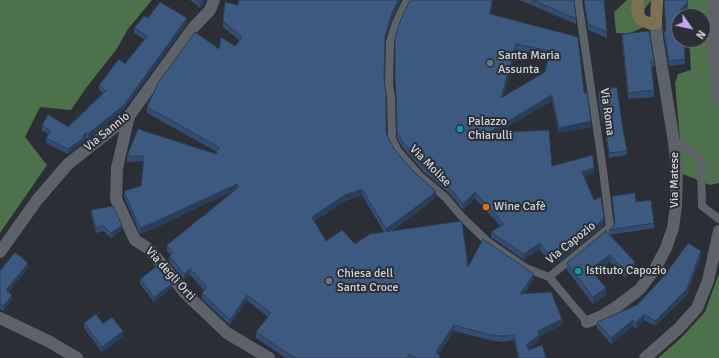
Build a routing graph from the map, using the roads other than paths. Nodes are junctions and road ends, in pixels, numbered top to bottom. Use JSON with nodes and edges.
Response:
{"nodes":[{"id":1,"x":407,"y":0,"type":"edge"},
{"id":2,"x":578,"y":0,"type":"edge"},
{"id":3,"x":638,"y":0,"type":"edge"},
{"id":4,"x":657,"y":0,"type":"edge"},
{"id":5,"x":714,"y":0,"type":"edge"},
{"id":6,"x":212,"y":5,"type":"edge"},
{"id":7,"x":656,"y":23,"type":"junction"},
{"id":8,"x":719,"y":100,"type":"edge"},
{"id":9,"x":129,"y":116,"type":"junction"},
{"id":10,"x":674,"y":142,"type":"junction"},
{"id":11,"x":719,"y":220,"type":"edge"},
{"id":12,"x":610,"y":227,"type":"joint"},
{"id":13,"x":719,"y":231,"type":"edge"},
{"id":14,"x":0,"y":252,"type":"edge"},
{"id":15,"x":549,"y":277,"type":"junction"},
{"id":16,"x":0,"y":318,"type":"edge"},
{"id":17,"x":587,"y":322,"type":"joint"},
{"id":18,"x":77,"y":358,"type":"edge"},
{"id":19,"x":269,"y":358,"type":"edge"},
{"id":20,"x":645,"y":358,"type":"edge"}],
"edges":[{"from":1,"to":15,"type":"lane","name":"Via Molise"},
{"from":2,"to":12,"type":"lane","name":"Via Roma"},
{"from":3,"to":7,"type":"street"},
{"from":4,"to":7,"type":"street","name":"Via Matese"},
{"from":5,"to":8,"type":"street"},
{"from":6,"to":9,"type":"street","name":"Via Sannio"},
{"from":7,"to":10,"type":"street","name":"Via Matese"},
{"from":9,"to":14,"type":"street","name":"Via Sannio"},
{"from":9,"to":19,"type":"street","name":"Via degli Orti"},
{"from":10,"to":11,"type":"lane"},
{"from":10,"to":17,"type":"street","name":"Via Matese"},
{"from":12,"to":15,"type":"lane","name":"Via Capozio"},
{"from":13,"to":20,"type":"street"},
{"from":15,"to":17,"type":"lane"},
{"from":16,"to":18,"type":"street"}]}
